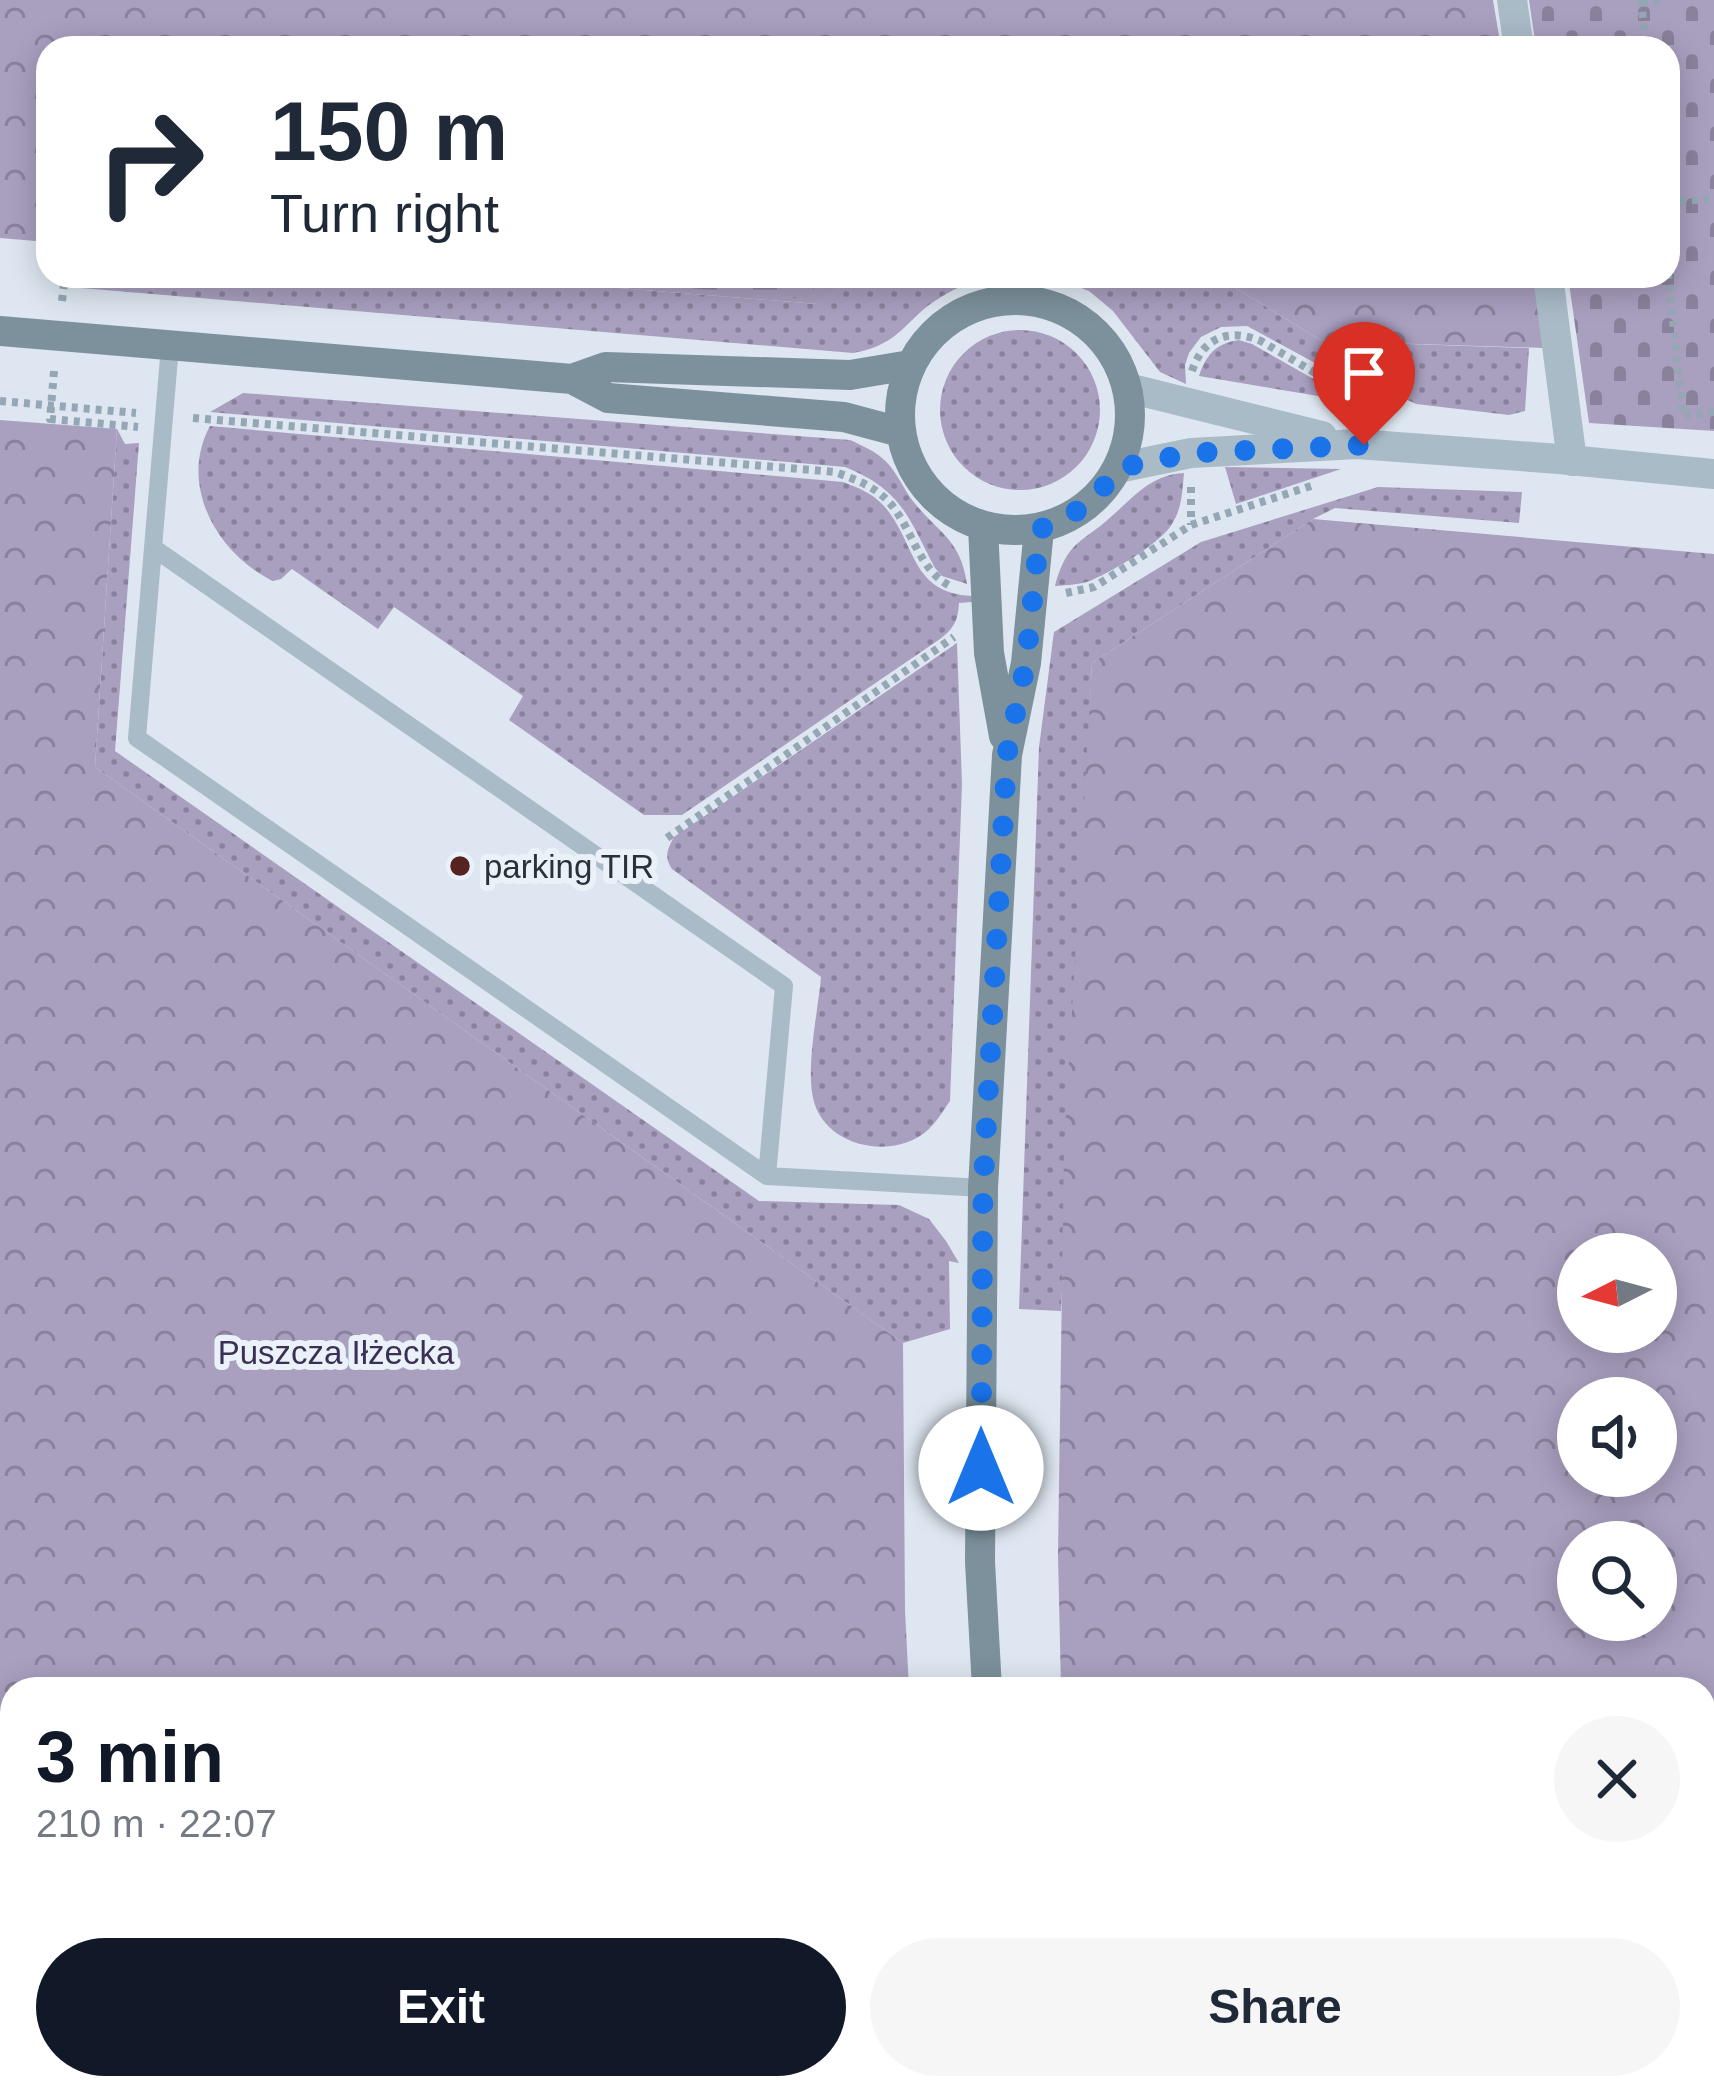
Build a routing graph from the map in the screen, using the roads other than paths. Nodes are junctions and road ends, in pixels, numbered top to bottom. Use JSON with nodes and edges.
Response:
{"nodes":[{"id":1,"x":1512,"y":0,"type":"edge"},
{"id":2,"x":1517,"y":36,"type":"edge"},
{"id":3,"x":1550,"y":288,"type":"edge"},
{"id":4,"x":0,"y":331,"type":"edge"},
{"id":5,"x":170,"y":346,"type":"junction"},
{"id":6,"x":910,"y":365,"type":"junction"},
{"id":7,"x":572,"y":380,"type":"junction"},
{"id":8,"x":1128,"y":388,"type":"junction"},
{"id":9,"x":900,"y":432,"type":"junction"},
{"id":10,"x":1357,"y":445,"type":"junction"},
{"id":11,"x":1572,"y":460,"type":"junction"},
{"id":12,"x":1118,"y":468,"type":"junction"},
{"id":13,"x":1714,"y":474,"type":"edge"},
{"id":14,"x":983,"y":527,"type":"junction"},
{"id":15,"x":1040,"y":529,"type":"junction"},
{"id":16,"x":154,"y":549,"type":"junction"},
{"id":17,"x":1007,"y":754,"type":"junction"},
{"id":18,"x":767,"y":1176,"type":"junction"},
{"id":19,"x":983,"y":1188,"type":"junction"},
{"id":20,"x":986,"y":1677,"type":"edge"}],
"edges":[{"from":1,"to":2,"type":"street"},
{"from":3,"to":11,"type":"street"},
{"from":4,"to":5,"type":"main road"},
{"from":5,"to":7,"type":"main road"},
{"from":5,"to":16,"type":"lane"},
{"from":6,"to":7,"type":"main road"},
{"from":6,"to":8,"type":"main road"},
{"from":6,"to":9,"type":"main road"},
{"from":7,"to":9,"type":"main road"},
{"from":8,"to":10,"type":"street"},
{"from":8,"to":12,"type":"main road"},
{"from":9,"to":14,"type":"main road"},
{"from":10,"to":11,"type":"street"},
{"from":10,"to":12,"type":"street"},
{"from":11,"to":13,"type":"street"},
{"from":12,"to":15,"type":"main road"},
{"from":14,"to":15,"type":"main road"},
{"from":14,"to":17,"type":"main road"},
{"from":15,"to":17,"type":"main road"},
{"from":16,"to":18,"type":"lane"},
{"from":16,"to":18,"type":"lane"},
{"from":17,"to":19,"type":"main road"},
{"from":18,"to":19,"type":"lane"},
{"from":19,"to":20,"type":"main road"}]}
